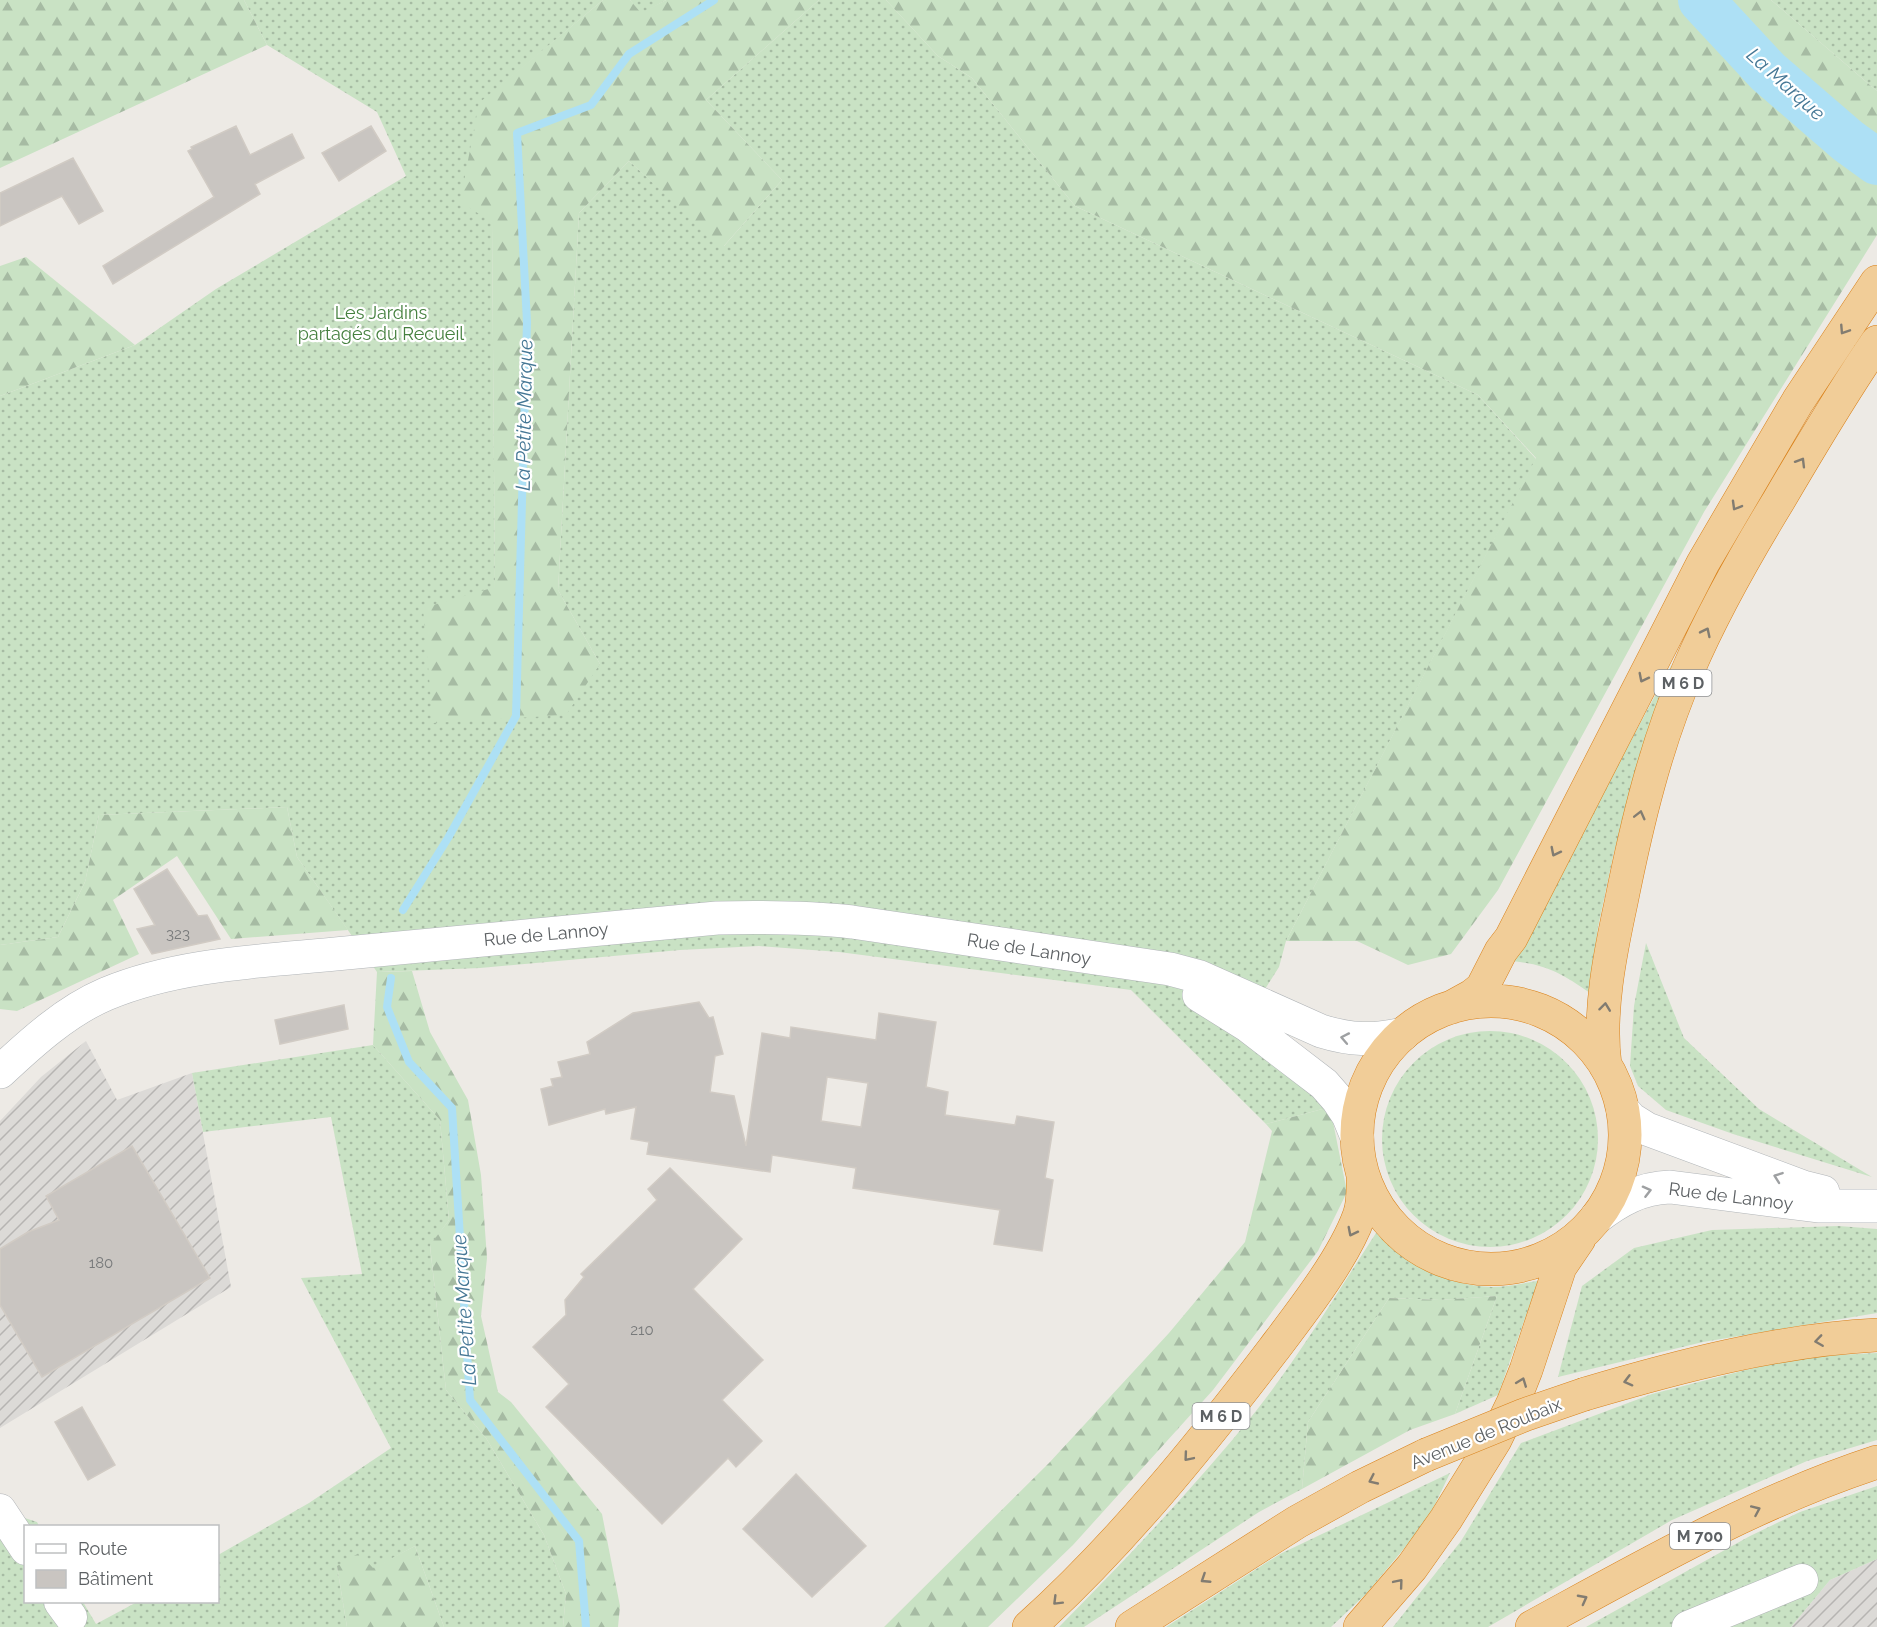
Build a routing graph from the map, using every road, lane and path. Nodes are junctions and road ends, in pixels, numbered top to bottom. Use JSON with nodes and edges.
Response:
{"nodes":[{"id":1,"x":1877,"y":282,"type":"edge"},
{"id":2,"x":1877,"y":342,"type":"edge"},
{"id":3,"x":1119,"y":963,"type":"junction"},
{"id":4,"x":1452,"y":1007,"type":"junction"},
{"id":5,"x":1402,"y":1034,"type":"junction"},
{"id":6,"x":1605,"y":1065,"type":"junction"},
{"id":7,"x":2,"y":1066,"type":"edge"},
{"id":8,"x":1623,"y":1110,"type":"junction"},
{"id":9,"x":1357,"y":1137,"type":"junction"},
{"id":10,"x":1363,"y":1175,"type":"junction"},
{"id":11,"x":1876,"y":1206,"type":"edge"},
{"id":12,"x":1590,"y":1225,"type":"junction"},
{"id":13,"x":1877,"y":1335,"type":"edge"},
{"id":14,"x":1877,"y":1462,"type":"edge"},
{"id":15,"x":0,"y":1510,"type":"edge"},
{"id":16,"x":24,"y":1546,"type":"edge"},
{"id":17,"x":1802,"y":1580,"type":"dead end"},
{"id":18,"x":1755,"y":1612,"type":"edge"},
{"id":19,"x":1029,"y":1627,"type":"edge"},
{"id":20,"x":1132,"y":1627,"type":"edge"},
{"id":21,"x":1360,"y":1627,"type":"edge"},
{"id":22,"x":1532,"y":1627,"type":"edge"},
{"id":23,"x":1688,"y":1627,"type":"edge"}],
"edges":[{"from":1,"to":4,"type":"highway","number":"M 6 D","one_way":true},
{"from":6,"to":2,"type":"highway","number":"M 6 D","one_way":true},
{"from":5,"to":3,"type":"main road","name":"Rue de Lannoy","one_way":true},
{"from":3,"to":7,"type":"main road","name":"Rue de Lannoy"},
{"from":3,"to":9,"type":"main road","name":"Rue de Lannoy"},
{"from":4,"to":5,"type":"highway"},
{"from":4,"to":6,"type":"highway"},
{"from":5,"to":9,"type":"highway"},
{"from":6,"to":8,"type":"highway"},
{"from":11,"to":8,"type":"main road","name":"Rue de Lannoy","one_way":true},
{"from":8,"to":12,"type":"highway"},
{"from":9,"to":10,"type":"highway"},
{"from":10,"to":12,"type":"highway"},
{"from":10,"to":19,"type":"highway","number":"M 6 D","one_way":true},
{"from":12,"to":11,"type":"main road","name":"Rue de Lannoy","one_way":true},
{"from":21,"to":12,"type":"highway","one_way":true},
{"from":13,"to":20,"type":"highway","name":"Avenue de Roubaix","one_way":true,"bridge":true},
{"from":22,"to":14,"type":"highway","number":"M 700","one_way":true},
{"from":15,"to":16,"type":"street"},
{"from":17,"to":18,"type":"street"},
{"from":18,"to":23,"type":"street"}]}
